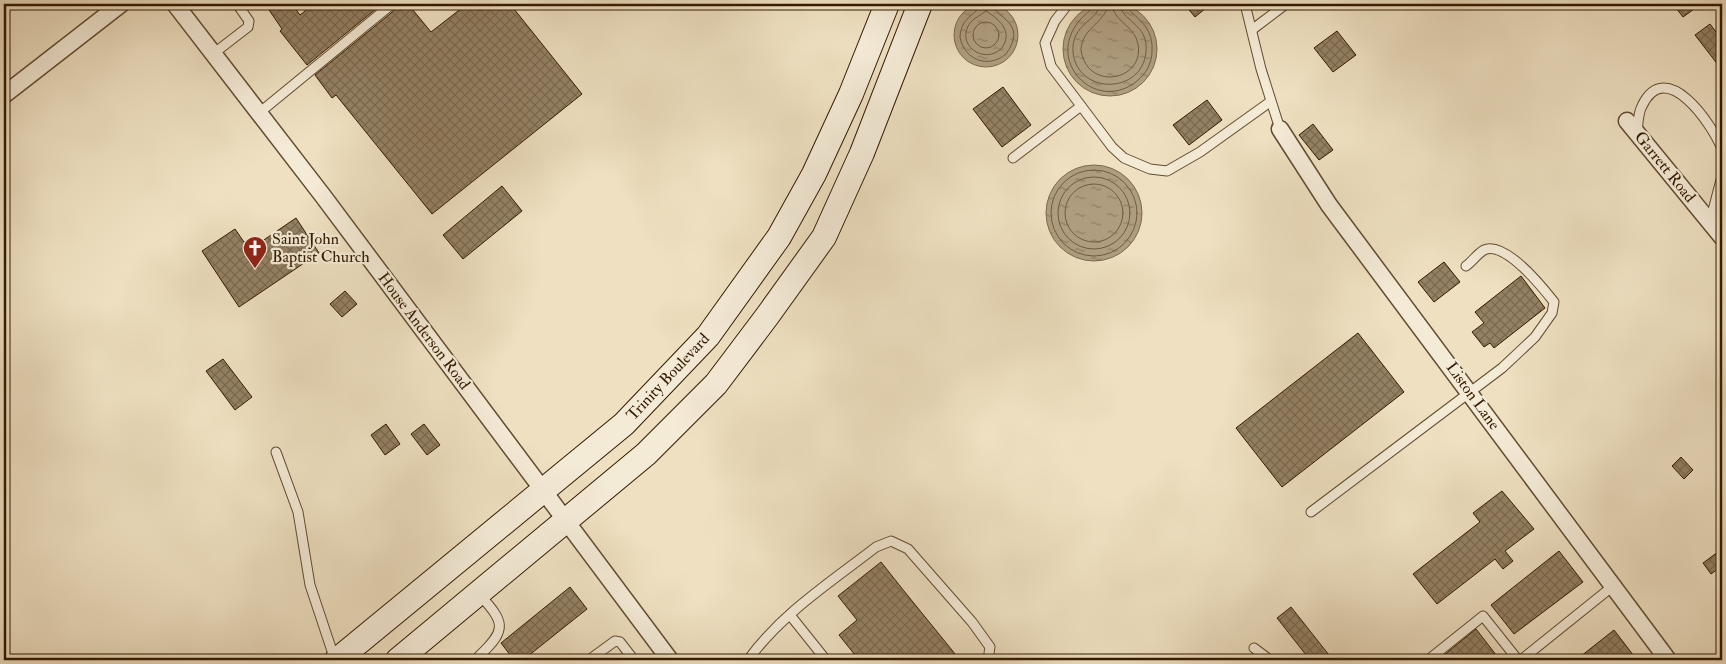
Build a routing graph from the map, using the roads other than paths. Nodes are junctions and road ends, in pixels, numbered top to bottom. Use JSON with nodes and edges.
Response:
{"nodes":[{"id":1,"x":121,"y":4,"type":"edge"},
{"id":2,"x":175,"y":4,"type":"edge"},
{"id":3,"x":237,"y":4,"type":"edge"},
{"id":4,"x":392,"y":4,"type":"edge"},
{"id":5,"x":887,"y":4,"type":"edge"},
{"id":6,"x":920,"y":4,"type":"edge"},
{"id":7,"x":1068,"y":4,"type":"edge"},
{"id":8,"x":1245,"y":4,"type":"edge"},
{"id":9,"x":1286,"y":4,"type":"edge"},
{"id":10,"x":1253,"y":29,"type":"junction"},
{"id":11,"x":214,"y":54,"type":"junction"},
{"id":12,"x":4,"y":95,"type":"edge"},
{"id":13,"x":1270,"y":102,"type":"junction"},
{"id":14,"x":1081,"y":106,"type":"junction"},
{"id":15,"x":259,"y":113,"type":"junction"},
{"id":16,"x":1632,"y":127,"type":"joint"},
{"id":17,"x":1280,"y":129,"type":"joint"},
{"id":18,"x":1722,"y":149,"type":"edge"},
{"id":19,"x":1013,"y":158,"type":"dead end"},
{"id":20,"x":1722,"y":176,"type":"edge"},
{"id":21,"x":1710,"y":222,"type":"junction"},
{"id":22,"x":1722,"y":237,"type":"edge"},
{"id":23,"x":1466,"y":266,"type":"dead end"},
{"id":24,"x":1469,"y":392,"type":"junction"},
{"id":25,"x":276,"y":452,"type":"dead end"},
{"id":26,"x":543,"y":492,"type":"junction"},
{"id":27,"x":1311,"y":512,"type":"dead end"},
{"id":28,"x":566,"y":523,"type":"junction"},
{"id":29,"x":1613,"y":586,"type":"junction"},
{"id":30,"x":480,"y":594,"type":"junction"},
{"id":31,"x":790,"y":615,"type":"junction"},
{"id":32,"x":1254,"y":648,"type":"dead end"},
{"id":33,"x":479,"y":656,"type":"dead end"},
{"id":34,"x":336,"y":660,"type":"edge"},
{"id":35,"x":398,"y":660,"type":"edge"},
{"id":36,"x":589,"y":660,"type":"edge"},
{"id":37,"x":634,"y":660,"type":"edge"},
{"id":38,"x":670,"y":660,"type":"edge"},
{"id":39,"x":748,"y":660,"type":"edge"},
{"id":40,"x":826,"y":660,"type":"edge"},
{"id":41,"x":988,"y":660,"type":"edge"},
{"id":42,"x":1270,"y":660,"type":"edge"},
{"id":43,"x":1428,"y":660,"type":"edge"},
{"id":44,"x":1520,"y":660,"type":"edge"},
{"id":45,"x":1668,"y":660,"type":"edge"}],
"edges":[{"from":1,"to":12,"type":"street"},
{"from":2,"to":11,"type":"street","name":"House Anderson Road"},
{"from":3,"to":11,"type":"lane"},
{"from":4,"to":15,"type":"lane"},
{"from":5,"to":26,"type":"main road","name":"Trinity Boulevard"},
{"from":6,"to":28,"type":"main road"},
{"from":7,"to":14,"type":"lane"},
{"from":8,"to":10,"type":"lane"},
{"from":9,"to":10,"type":"lane"},
{"from":10,"to":13,"type":"lane"},
{"from":11,"to":15,"type":"street","name":"House Anderson Road"},
{"from":13,"to":14,"type":"lane"},
{"from":13,"to":17,"type":"lane"},
{"from":14,"to":19,"type":"lane"},
{"from":15,"to":26,"type":"street","name":"House Anderson Road"},
{"from":16,"to":18,"type":"lane"},
{"from":16,"to":21,"type":"street","name":"Garrett Road"},
{"from":17,"to":24,"type":"street","name":"Liston Lane"},
{"from":20,"to":21,"type":"lane"},
{"from":21,"to":22,"type":"street","name":"Garrett Road"},
{"from":23,"to":24,"type":"lane"},
{"from":24,"to":27,"type":"lane"},
{"from":24,"to":29,"type":"street","name":"Liston Lane"},
{"from":25,"to":34,"type":"lane"},
{"from":26,"to":28,"type":"street","name":"House Anderson Road"},
{"from":26,"to":34,"type":"main road","name":"Trinity Boulevard"},
{"from":28,"to":30,"type":"main road"},
{"from":28,"to":38,"type":"street","name":"House Anderson Road"},
{"from":29,"to":44,"type":"lane"},
{"from":29,"to":45,"type":"street","name":"Liston Lane"},
{"from":30,"to":33,"type":"lane"},
{"from":30,"to":35,"type":"main road"},
{"from":31,"to":39,"type":"lane"},
{"from":31,"to":40,"type":"lane"},
{"from":31,"to":41,"type":"lane"},
{"from":32,"to":42,"type":"lane"},
{"from":36,"to":37,"type":"lane"},
{"from":43,"to":44,"type":"lane"}]}
